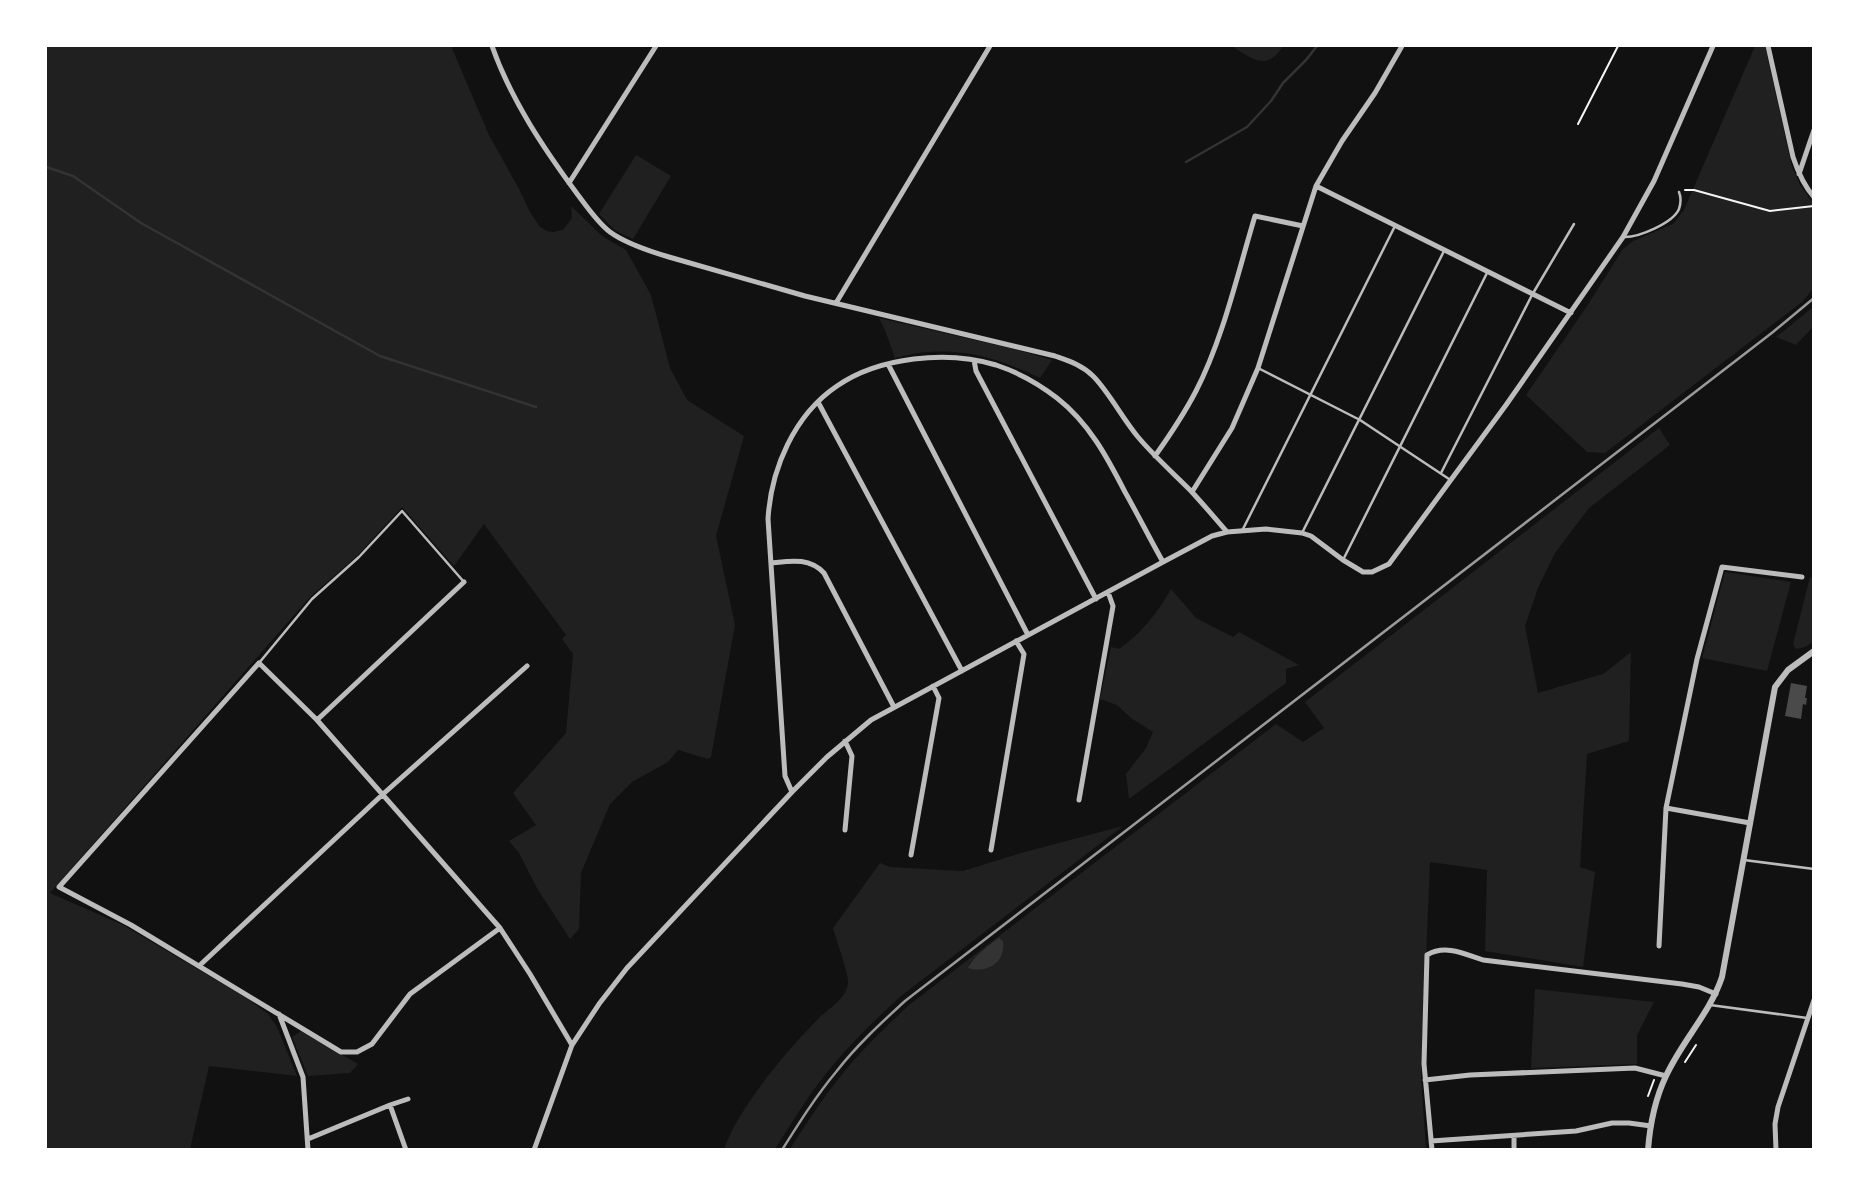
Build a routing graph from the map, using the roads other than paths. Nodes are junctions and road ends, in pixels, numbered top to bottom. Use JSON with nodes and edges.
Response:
{"nodes":[{"id":1,"x":492,"y":46,"type":"edge"},
{"id":2,"x":656,"y":46,"type":"edge"},
{"id":3,"x":990,"y":46,"type":"edge"},
{"id":4,"x":1402,"y":46,"type":"edge"},
{"id":5,"x":1713,"y":46,"type":"edge"},
{"id":6,"x":1768,"y":46,"type":"edge"},
{"id":7,"x":1814,"y":130,"type":"edge"},
{"id":8,"x":1799,"y":174,"type":"junction"},
{"id":9,"x":569,"y":183,"type":"junction"},
{"id":10,"x":1316,"y":186,"type":"junction"},
{"id":11,"x":1679,"y":192,"type":"road end"},
{"id":12,"x":1814,"y":197,"type":"edge"},
{"id":13,"x":1574,"y":224,"type":"dead end"},
{"id":14,"x":1303,"y":226,"type":"junction"},
{"id":15,"x":1395,"y":226,"type":"junction"},
{"id":16,"x":1623,"y":237,"type":"junction"},
{"id":17,"x":1444,"y":251,"type":"junction"},
{"id":18,"x":1487,"y":273,"type":"junction"},
{"id":19,"x":1532,"y":295,"type":"junction"},
{"id":20,"x":836,"y":303,"type":"junction"},
{"id":21,"x":1571,"y":313,"type":"junction"},
{"id":22,"x":974,"y":360,"type":"junction"},
{"id":23,"x":888,"y":364,"type":"junction"},
{"id":24,"x":1258,"y":368,"type":"junction"},
{"id":25,"x":1311,"y":394,"type":"junction"},
{"id":26,"x":818,"y":402,"type":"junction"},
{"id":27,"x":1360,"y":420,"type":"junction"},
{"id":28,"x":1401,"y":446,"type":"junction"},
{"id":29,"x":1155,"y":456,"type":"junction"},
{"id":30,"x":1441,"y":473,"type":"junction"},
{"id":31,"x":1450,"y":481,"type":"junction"},
{"id":32,"x":1192,"y":492,"type":"junction"},
{"id":33,"x":1243,"y":529,"type":"junction"},
{"id":34,"x":1227,"y":531,"type":"junction"},
{"id":35,"x":1302,"y":533,"type":"junction"},
{"id":36,"x":1343,"y":560,"type":"junction"},
{"id":37,"x":1163,"y":562,"type":"junction"},
{"id":38,"x":771,"y":563,"type":"junction"},
{"id":39,"x":1802,"y":577,"type":"dead end"},
{"id":40,"x":464,"y":582,"type":"joint"},
{"id":41,"x":1108,"y":592,"type":"junction"},
{"id":42,"x":1096,"y":599,"type":"junction"},
{"id":43,"x":1028,"y":635,"type":"junction"},
{"id":44,"x":1016,"y":642,"type":"junction"},
{"id":45,"x":1814,"y":651,"type":"edge"},
{"id":46,"x":260,"y":663,"type":"junction"},
{"id":47,"x":527,"y":666,"type":"dead end"},
{"id":48,"x":962,"y":671,"type":"junction"},
{"id":49,"x":933,"y":686,"type":"junction"},
{"id":50,"x":894,"y":707,"type":"junction"},
{"id":51,"x":317,"y":720,"type":"junction"},
{"id":52,"x":845,"y":741,"type":"junction"},
{"id":53,"x":792,"y":792,"type":"junction"},
{"id":54,"x":382,"y":795,"type":"junction"},
{"id":55,"x":1079,"y":800,"type":"dead end"},
{"id":56,"x":1665,"y":808,"type":"junction"},
{"id":57,"x":1750,"y":823,"type":"junction"},
{"id":58,"x":845,"y":830,"type":"dead end"},
{"id":59,"x":991,"y":850,"type":"dead end"},
{"id":60,"x":911,"y":855,"type":"dead end"},
{"id":61,"x":1744,"y":860,"type":"junction"},
{"id":62,"x":1814,"y":869,"type":"edge"},
{"id":63,"x":500,"y":928,"type":"junction"},
{"id":64,"x":1659,"y":946,"type":"dead end"},
{"id":65,"x":199,"y":966,"type":"junction"},
{"id":66,"x":1716,"y":994,"type":"junction"},
{"id":67,"x":1814,"y":1000,"type":"edge"},
{"id":68,"x":1710,"y":1005,"type":"junction"},
{"id":69,"x":279,"y":1014,"type":"junction"},
{"id":70,"x":1807,"y":1017,"type":"junction"},
{"id":71,"x":572,"y":1045,"type":"junction"},
{"id":72,"x":1666,"y":1076,"type":"junction"},
{"id":73,"x":1425,"y":1080,"type":"junction"},
{"id":74,"x":408,"y":1099,"type":"dead end"},
{"id":75,"x":390,"y":1105,"type":"junction"},
{"id":76,"x":1651,"y":1126,"type":"junction"},
{"id":77,"x":1514,"y":1136,"type":"junction"},
{"id":78,"x":308,"y":1139,"type":"junction"},
{"id":79,"x":1431,"y":1140,"type":"junction"},
{"id":80,"x":308,"y":1150,"type":"edge"},
{"id":81,"x":406,"y":1150,"type":"edge"},
{"id":82,"x":534,"y":1150,"type":"edge"},
{"id":83,"x":1432,"y":1150,"type":"edge"},
{"id":84,"x":1514,"y":1150,"type":"edge"},
{"id":85,"x":1648,"y":1150,"type":"edge"},
{"id":86,"x":1776,"y":1150,"type":"edge"}],
"edges":[{"from":1,"to":9,"type":"street"},
{"from":2,"to":9,"type":"street"},
{"from":3,"to":20,"type":"street"},
{"from":4,"to":10,"type":"street"},
{"from":5,"to":16,"type":"street"},
{"from":6,"to":8,"type":"street"},
{"from":7,"to":8,"type":"street"},
{"from":8,"to":12,"type":"street"},
{"from":9,"to":20,"type":"street"},
{"from":10,"to":14,"type":"street"},
{"from":10,"to":15,"type":"street"},
{"from":11,"to":16,"type":"lane"},
{"from":13,"to":19,"type":"lane"},
{"from":14,"to":24,"type":"street"},
{"from":14,"to":29,"type":"street"},
{"from":15,"to":17,"type":"street"},
{"from":15,"to":25,"type":"lane"},
{"from":16,"to":21,"type":"street"},
{"from":17,"to":18,"type":"street"},
{"from":17,"to":27,"type":"lane"},
{"from":18,"to":19,"type":"street"},
{"from":18,"to":28,"type":"lane"},
{"from":19,"to":21,"type":"street"},
{"from":19,"to":30,"type":"lane"},
{"from":20,"to":29,"type":"street"},
{"from":21,"to":31,"type":"street"},
{"from":22,"to":23,"type":"street"},
{"from":22,"to":37,"type":"street"},
{"from":22,"to":42,"type":"street"},
{"from":23,"to":26,"type":"street"},
{"from":23,"to":43,"type":"street"},
{"from":24,"to":25,"type":"lane"},
{"from":24,"to":32,"type":"street"},
{"from":25,"to":27,"type":"lane"},
{"from":25,"to":33,"type":"lane"},
{"from":26,"to":38,"type":"street"},
{"from":26,"to":48,"type":"street"},
{"from":27,"to":28,"type":"lane"},
{"from":27,"to":35,"type":"lane"},
{"from":28,"to":30,"type":"lane"},
{"from":28,"to":36,"type":"lane"},
{"from":29,"to":32,"type":"street"},
{"from":30,"to":31,"type":"lane"},
{"from":31,"to":36,"type":"street"},
{"from":32,"to":34,"type":"street"},
{"from":33,"to":34,"type":"street"},
{"from":33,"to":35,"type":"street"},
{"from":34,"to":37,"type":"street"},
{"from":35,"to":36,"type":"street"},
{"from":37,"to":41,"type":"street"},
{"from":38,"to":50,"type":"street"},
{"from":38,"to":53,"type":"street"},
{"from":39,"to":56,"type":"street"},
{"from":40,"to":46,"type":"lane"},
{"from":40,"to":51,"type":"street"},
{"from":41,"to":42,"type":"street"},
{"from":41,"to":55,"type":"street"},
{"from":42,"to":43,"type":"street"},
{"from":43,"to":44,"type":"street"},
{"from":44,"to":48,"type":"street"},
{"from":44,"to":59,"type":"street"},
{"from":45,"to":57,"type":"street"},
{"from":46,"to":51,"type":"street"},
{"from":46,"to":65,"type":"street"},
{"from":47,"to":54,"type":"street"},
{"from":48,"to":49,"type":"street"},
{"from":49,"to":50,"type":"street"},
{"from":49,"to":60,"type":"street"},
{"from":50,"to":52,"type":"street"},
{"from":51,"to":54,"type":"street"},
{"from":52,"to":53,"type":"street"},
{"from":52,"to":58,"type":"street"},
{"from":53,"to":71,"type":"street"},
{"from":54,"to":63,"type":"street"},
{"from":54,"to":65,"type":"street"},
{"from":56,"to":57,"type":"street"},
{"from":56,"to":64,"type":"street"},
{"from":57,"to":61,"type":"street"},
{"from":61,"to":62,"type":"lane"},
{"from":61,"to":66,"type":"street"},
{"from":63,"to":69,"type":"street"},
{"from":63,"to":71,"type":"street"},
{"from":65,"to":69,"type":"street"},
{"from":66,"to":68,"type":"street"},
{"from":66,"to":73,"type":"street"},
{"from":67,"to":70,"type":"street"},
{"from":68,"to":70,"type":"lane"},
{"from":68,"to":72,"type":"street"},
{"from":69,"to":78,"type":"street"},
{"from":70,"to":86,"type":"street"},
{"from":71,"to":82,"type":"street"},
{"from":72,"to":73,"type":"street"},
{"from":72,"to":76,"type":"street"},
{"from":73,"to":79,"type":"street"},
{"from":74,"to":75,"type":"street"},
{"from":75,"to":78,"type":"street"},
{"from":75,"to":81,"type":"street"},
{"from":76,"to":77,"type":"street"},
{"from":76,"to":85,"type":"street"},
{"from":77,"to":79,"type":"street"},
{"from":77,"to":84,"type":"street"},
{"from":78,"to":80,"type":"street"},
{"from":79,"to":83,"type":"street"}]}
